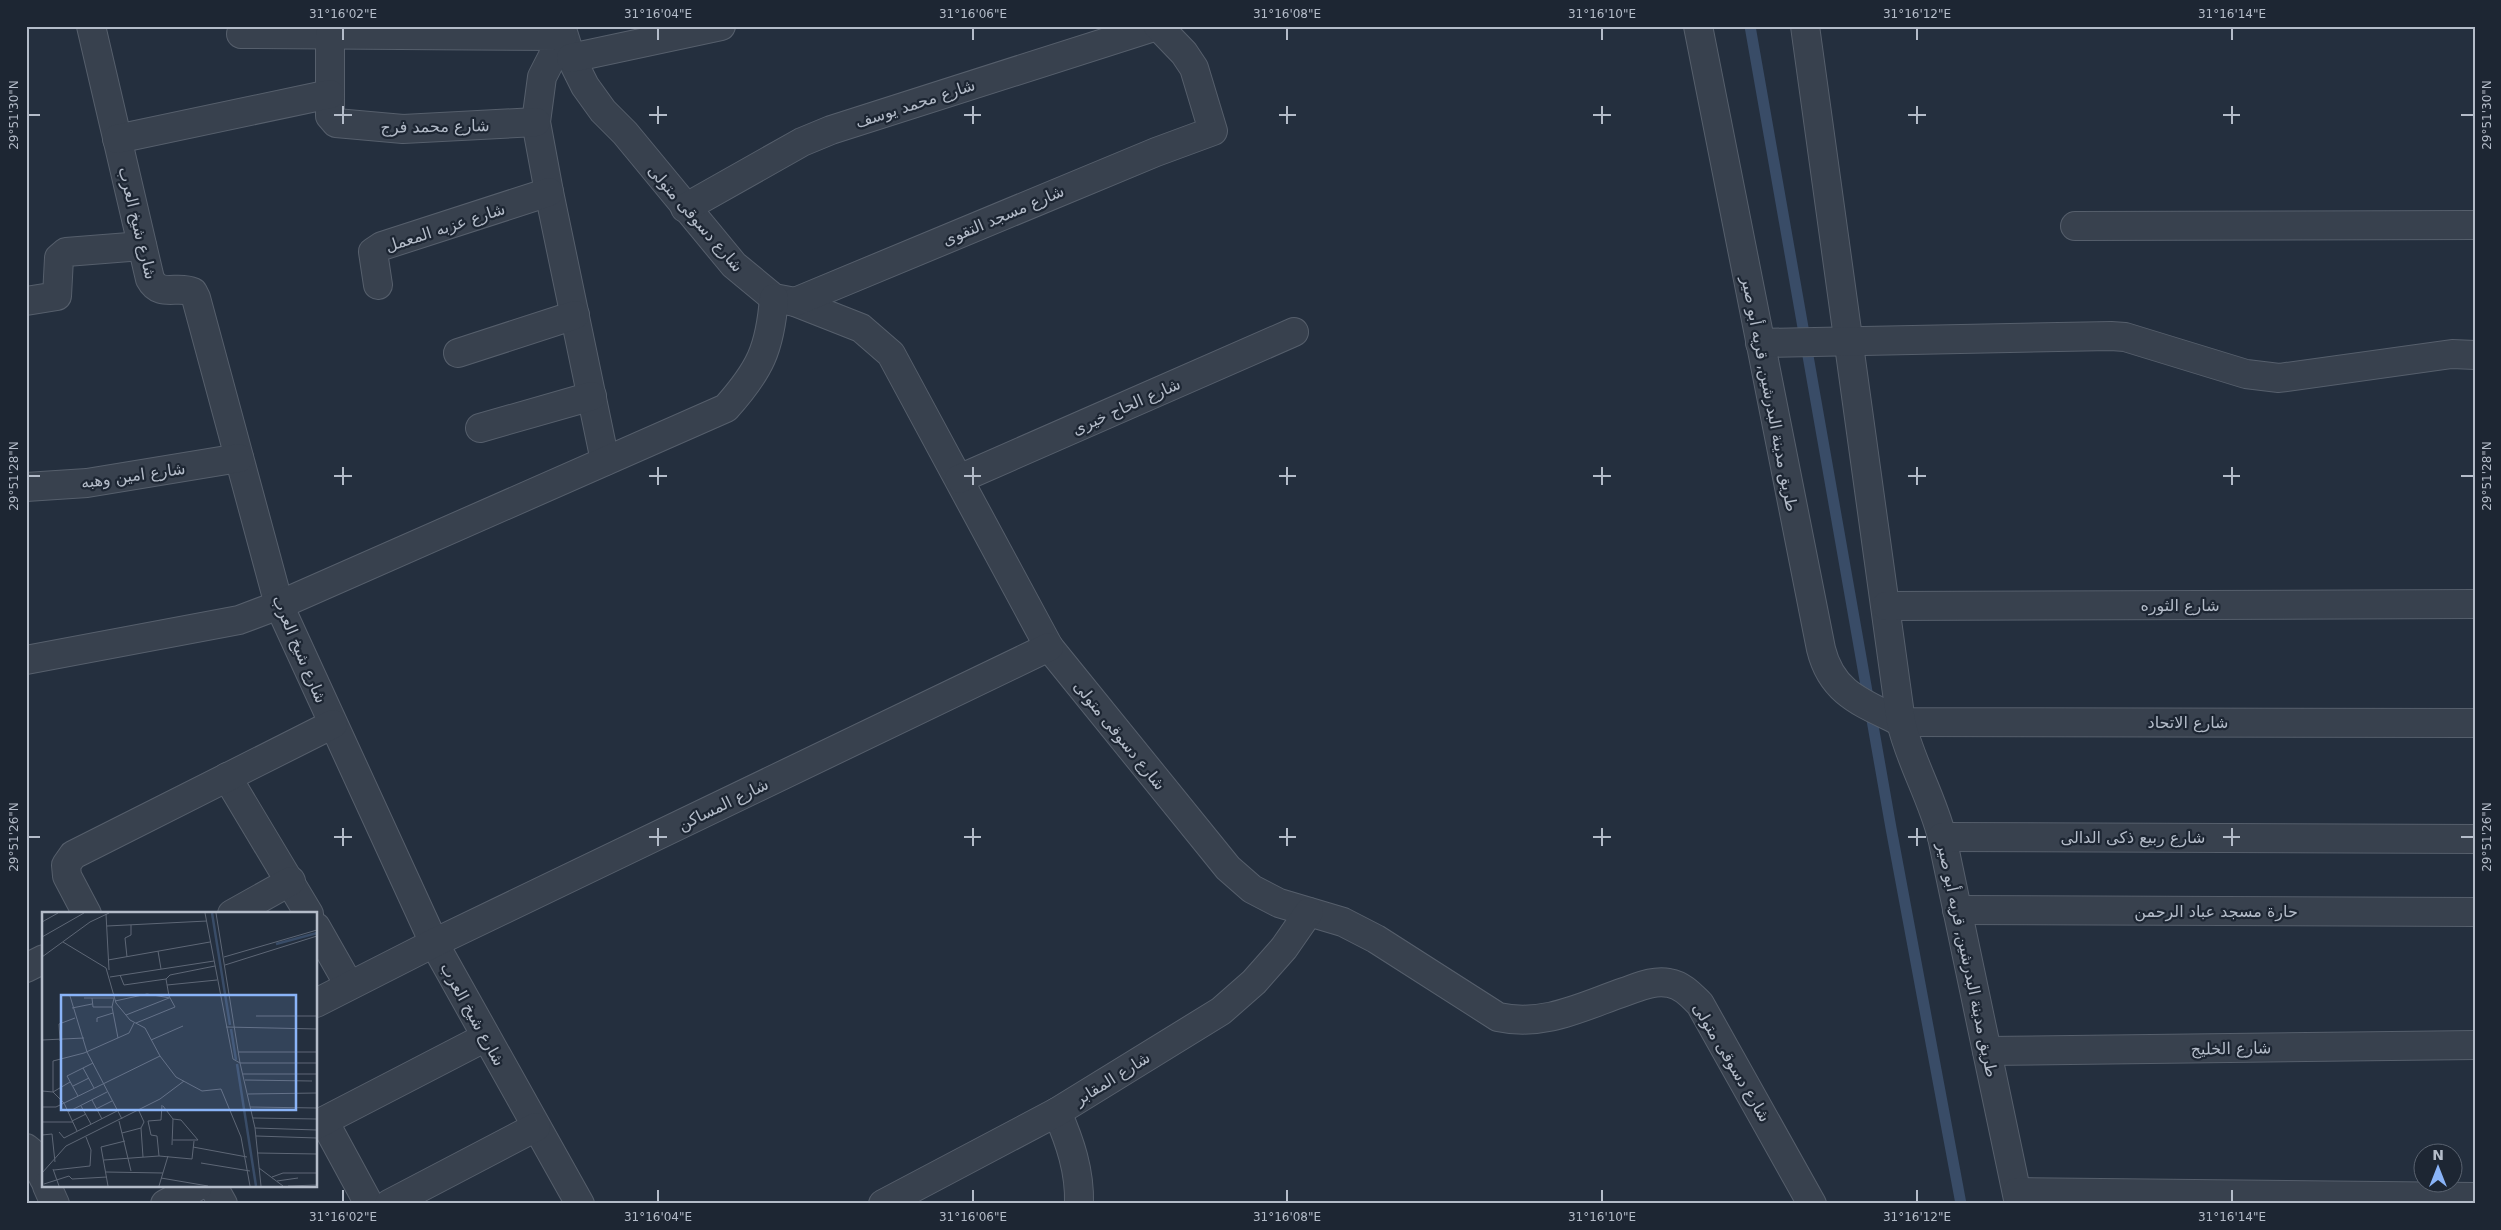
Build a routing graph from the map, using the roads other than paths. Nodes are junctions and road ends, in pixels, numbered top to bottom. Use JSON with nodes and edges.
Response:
{"nodes":[{"id":1,"x":91,"y":26,"type":"edge"},
{"id":2,"x":721,"y":26,"type":"edge"},
{"id":3,"x":1157,"y":26,"type":"edge"},
{"id":4,"x":1698,"y":26,"type":"edge"},
{"id":5,"x":1805,"y":26,"type":"edge"},
{"id":6,"x":241,"y":34,"type":"dead end"},
{"id":7,"x":330,"y":34,"type":"junction"},
{"id":8,"x":565,"y":40,"type":"edge"},
{"id":9,"x":330,"y":94,"type":"junction"},
{"id":10,"x":536,"y":122,"type":"junction"},
{"id":11,"x":117,"y":138,"type":"junction"},
{"id":12,"x":548,"y":192,"type":"junction"},
{"id":13,"x":685,"y":208,"type":"junction"},
{"id":14,"x":2475,"y":225,"type":"edge"},
{"id":15,"x":2076,"y":226,"type":"dead end"},
{"id":16,"x":142,"y":246,"type":"junction"},
{"id":17,"x":378,"y":285,"type":"dead end"},
{"id":18,"x":784,"y":300,"type":"junction"},
{"id":19,"x":26,"y":301,"type":"edge"},
{"id":20,"x":575,"y":315,"type":"junction"},
{"id":21,"x":1294,"y":332,"type":"dead end"},
{"id":22,"x":1837,"y":342,"type":"junction"},
{"id":23,"x":1772,"y":343,"type":"junction"},
{"id":24,"x":458,"y":353,"type":"dead end"},
{"id":25,"x":2475,"y":355,"type":"edge"},
{"id":26,"x":592,"y":396,"type":"junction"},
{"id":27,"x":480,"y":428,"type":"dead end"},
{"id":28,"x":239,"y":458,"type":"junction"},
{"id":29,"x":605,"y":461,"type":"junction"},
{"id":30,"x":959,"y":479,"type":"junction"},
{"id":31,"x":26,"y":487,"type":"edge"},
{"id":32,"x":279,"y":604,"type":"junction"},
{"id":33,"x":2475,"y":604,"type":"edge"},
{"id":34,"x":1886,"y":606,"type":"junction"},
{"id":35,"x":1049,"y":648,"type":"junction"},
{"id":36,"x":26,"y":660,"type":"edge"},
{"id":37,"x":1889,"y":716,"type":"junction"},
{"id":38,"x":2475,"y":723,"type":"edge"},
{"id":39,"x":333,"y":724,"type":"junction"},
{"id":40,"x":227,"y":777,"type":"junction"},
{"id":41,"x":1942,"y":837,"type":"junction"},
{"id":42,"x":2475,"y":839,"type":"edge"},
{"id":43,"x":291,"y":882,"type":"junction"},
{"id":44,"x":1957,"y":910,"type":"junction"},
{"id":45,"x":86,"y":912,"type":"edge"},
{"id":46,"x":236,"y":912,"type":"edge"},
{"id":47,"x":308,"y":912,"type":"edge"},
{"id":48,"x":1309,"y":912,"type":"junction"},
{"id":49,"x":2475,"y":912,"type":"edge"},
{"id":50,"x":318,"y":931,"type":"edge"},
{"id":51,"x":434,"y":943,"type":"junction"},
{"id":52,"x":42,"y":960,"type":"edge"},
{"id":53,"x":26,"y":968,"type":"edge"},
{"id":54,"x":348,"y":986,"type":"junction"},
{"id":55,"x":318,"y":1002,"type":"edge"},
{"id":56,"x":486,"y":1038,"type":"junction"},
{"id":57,"x":2475,"y":1045,"type":"edge"},
{"id":58,"x":1987,"y":1051,"type":"junction"},
{"id":59,"x":1057,"y":1112,"type":"junction"},
{"id":60,"x":320,"y":1123,"type":"edge"},
{"id":61,"x":536,"y":1127,"type":"junction"},
{"id":62,"x":32,"y":1150,"type":"edge"},
{"id":63,"x":42,"y":1174,"type":"edge"},
{"id":64,"x":48,"y":1188,"type":"edge"},
{"id":65,"x":194,"y":1188,"type":"edge"},
{"id":66,"x":214,"y":1188,"type":"edge"},
{"id":67,"x":2475,"y":1197,"type":"edge"},
{"id":68,"x":1084,"y":1198,"type":"edge"},
{"id":69,"x":2018,"y":1198,"type":"edge"},
{"id":70,"x":55,"y":1204,"type":"edge"},
{"id":71,"x":164,"y":1204,"type":"edge"},
{"id":72,"x":222,"y":1204,"type":"edge"},
{"id":73,"x":369,"y":1204,"type":"edge"},
{"id":74,"x":389,"y":1204,"type":"edge"},
{"id":75,"x":580,"y":1204,"type":"edge"},
{"id":76,"x":882,"y":1204,"type":"edge"},
{"id":77,"x":1812,"y":1204,"type":"edge"}],
"edges":[{"from":1,"to":11,"type":"street","name":"شارع شيخ العرب"},
{"from":2,"to":8,"type":"street"},
{"from":3,"to":13,"type":"street","name":"شارع محمد يوسف"},
{"from":3,"to":18,"type":"street","name":"شارع مسجد التقوى"},
{"from":4,"to":23,"type":"street","name":"طريق مدينة البدرشين, قريه أبو صير"},
{"from":5,"to":22,"type":"street","name":"طريق مدينة البدرشين, قريه أبو صير"},
{"from":6,"to":7,"type":"street"},
{"from":7,"to":8,"type":"street"},
{"from":7,"to":9,"type":"street","name":"شارع محمد فرج"},
{"from":8,"to":10,"type":"street"},
{"from":8,"to":13,"type":"street","name":"شارع دسوقى متولى"},
{"from":9,"to":10,"type":"street","name":"شارع محمد فرج"},
{"from":9,"to":11,"type":"street"},
{"from":10,"to":12,"type":"street"},
{"from":11,"to":16,"type":"street","name":"شارع شيخ العرب"},
{"from":12,"to":17,"type":"street","name":"شارع عزبه المعمل"},
{"from":12,"to":20,"type":"street"},
{"from":13,"to":18,"type":"street","name":"شارع دسوقى متولى"},
{"from":14,"to":15,"type":"street"},
{"from":16,"to":19,"type":"street"},
{"from":16,"to":28,"type":"street","name":"شارع شيخ العرب"},
{"from":18,"to":29,"type":"street"},
{"from":18,"to":30,"type":"street","name":"شارع دسوقى متولى"},
{"from":20,"to":24,"type":"street"},
{"from":20,"to":26,"type":"street"},
{"from":21,"to":30,"type":"street","name":"شارع الحاج خيرى"},
{"from":22,"to":23,"type":"street"},
{"from":22,"to":25,"type":"street"},
{"from":22,"to":34,"type":"street","name":"طريق مدينة البدرشين, قريه أبو صير"},
{"from":23,"to":37,"type":"street","name":"طريق مدينة البدرشين, قريه أبو صير"},
{"from":26,"to":27,"type":"street"},
{"from":26,"to":29,"type":"street"},
{"from":28,"to":31,"type":"street","name":"شارع امين وهبه"},
{"from":28,"to":32,"type":"street","name":"شارع شيخ العرب"},
{"from":29,"to":32,"type":"street"},
{"from":30,"to":35,"type":"street","name":"شارع دسوقى متولى"},
{"from":32,"to":36,"type":"street"},
{"from":32,"to":39,"type":"street","name":"شارع شيخ العرب"},
{"from":33,"to":34,"type":"street","name":"شارع الثوره"},
{"from":34,"to":37,"type":"street","name":"طريق مدينة البدرشين, قريه أبو صير"},
{"from":35,"to":48,"type":"street","name":"شارع دسوقى متولى"},
{"from":35,"to":51,"type":"street","name":"شارع المساكن"},
{"from":37,"to":38,"type":"street","name":"شارع الاتحاد"},
{"from":37,"to":41,"type":"street","name":"طريق مدينة البدرشين, قريه أبو صير"},
{"from":39,"to":40,"type":"street"},
{"from":39,"to":51,"type":"street","name":"شارع شيخ العرب"},
{"from":40,"to":43,"type":"street"},
{"from":40,"to":45,"type":"street"},
{"from":41,"to":42,"type":"street","name":"شارع ربيع ذكى الدالى"},
{"from":41,"to":44,"type":"street","name":"طريق مدينة البدرشين, قريه أبو صير"},
{"from":43,"to":46,"type":"street"},
{"from":43,"to":47,"type":"street"},
{"from":44,"to":49,"type":"street","name":"حارة مسجد عباد الرحمن"},
{"from":44,"to":58,"type":"street","name":"طريق مدينة البدرشين, قريه أبو صير"},
{"from":48,"to":59,"type":"street","name":"شارع المقابر"},
{"from":48,"to":77,"type":"street","name":"شارع دسوقى متولى"},
{"from":50,"to":54,"type":"street"},
{"from":51,"to":54,"type":"street","name":"شارع المساكن"},
{"from":51,"to":56,"type":"street","name":"شارع شيخ العرب"},
{"from":52,"to":53,"type":"street"},
{"from":54,"to":55,"type":"street","name":"شارع المساكن"},
{"from":56,"to":60,"type":"street"},
{"from":56,"to":61,"type":"street","name":"شارع شيخ العرب"},
{"from":57,"to":58,"type":"street","name":"شارع الخليج"},
{"from":58,"to":69,"type":"street","name":"طريق مدينة البدرشين, قريه أبو صير"},
{"from":59,"to":68,"type":"street"},
{"from":59,"to":76,"type":"street","name":"شارع المقابر"},
{"from":60,"to":73,"type":"street"},
{"from":61,"to":74,"type":"street"},
{"from":61,"to":75,"type":"street","name":"شارع شيخ العرب"},
{"from":62,"to":63,"type":"street"},
{"from":64,"to":70,"type":"street"},
{"from":65,"to":71,"type":"street"},
{"from":66,"to":72,"type":"street"},
{"from":67,"to":69,"type":"street"}]}
